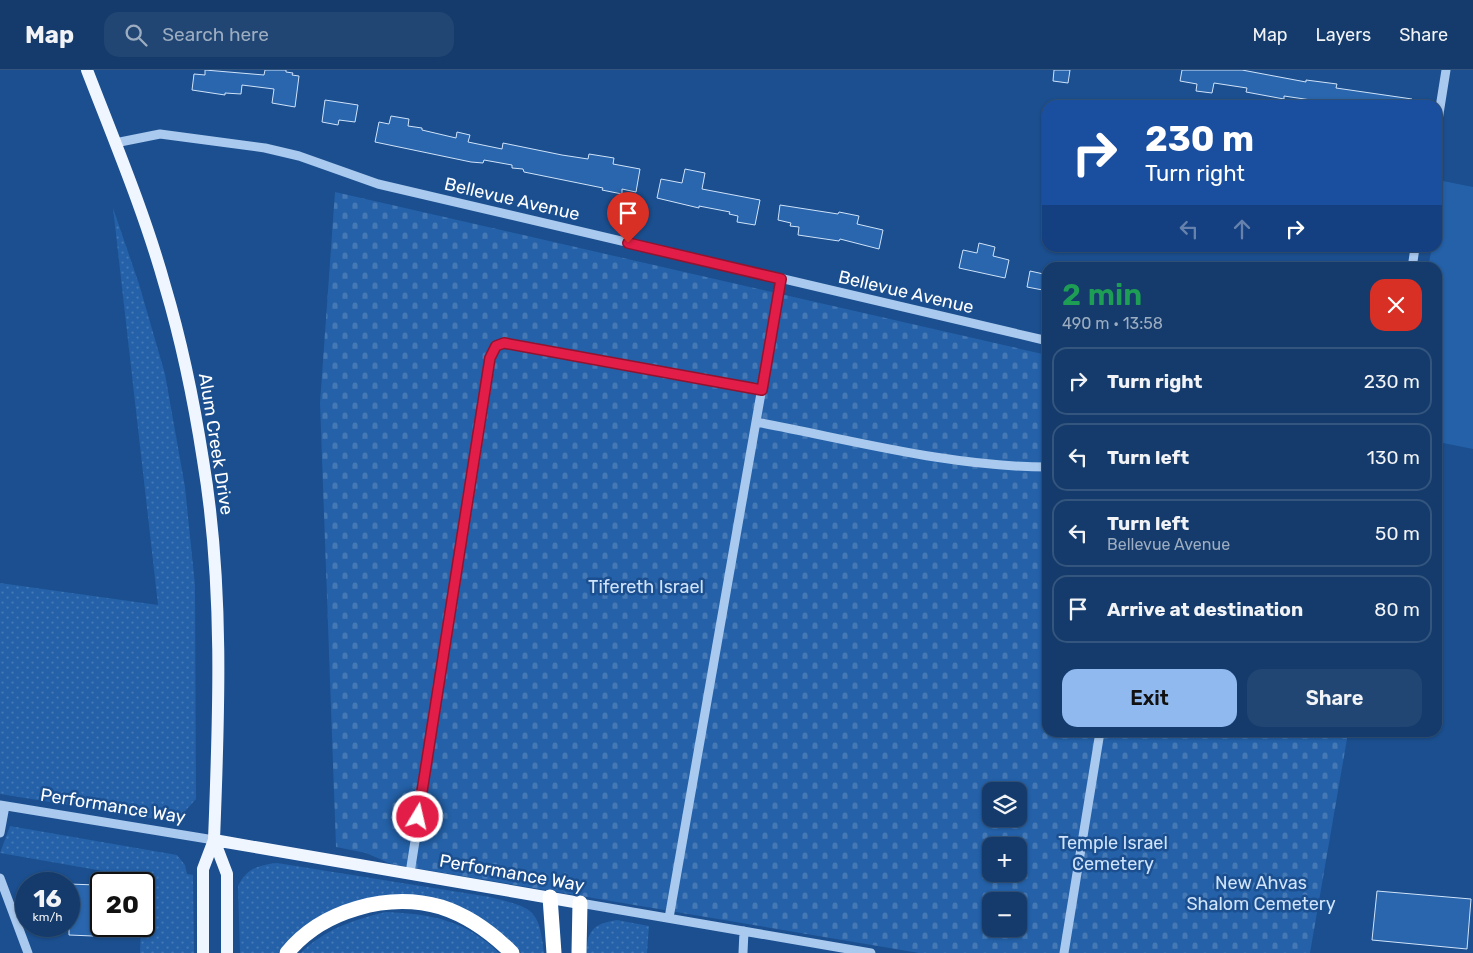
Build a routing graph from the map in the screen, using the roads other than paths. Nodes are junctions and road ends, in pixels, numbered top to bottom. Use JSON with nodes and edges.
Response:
{"nodes":[{"id":1,"x":87,"y":70,"type":"edge"},
{"id":2,"x":1446,"y":70,"type":"edge"},
{"id":3,"x":1441,"y":100,"type":"edge"},
{"id":4,"x":115,"y":143,"type":"junction"},
{"id":5,"x":781,"y":279,"type":"junction"},
{"id":6,"x":1042,"y":340,"type":"edge"},
{"id":7,"x":762,"y":390,"type":"junction"},
{"id":8,"x":756,"y":422,"type":"junction"},
{"id":9,"x":1042,"y":467,"type":"edge"},
{"id":10,"x":1099,"y":737,"type":"edge"},
{"id":11,"x":2,"y":805,"type":"edge"},
{"id":12,"x":0,"y":834,"type":"edge"},
{"id":13,"x":214,"y":840,"type":"junction"},
{"id":14,"x":410,"y":873,"type":"junction"},
{"id":15,"x":0,"y":878,"type":"edge"},
{"id":16,"x":550,"y":897,"type":"junction"},
{"id":17,"x":580,"y":902,"type":"junction"},
{"id":18,"x":669,"y":918,"type":"junction"},
{"id":19,"x":744,"y":931,"type":"junction"},
{"id":20,"x":28,"y":953,"type":"edge"},
{"id":21,"x":203,"y":953,"type":"edge"},
{"id":22,"x":227,"y":953,"type":"edge"},
{"id":23,"x":287,"y":953,"type":"edge"},
{"id":24,"x":512,"y":953,"type":"edge"},
{"id":25,"x":554,"y":953,"type":"edge"},
{"id":26,"x":578,"y":953,"type":"edge"},
{"id":27,"x":743,"y":953,"type":"edge"},
{"id":28,"x":871,"y":953,"type":"edge"},
{"id":29,"x":1064,"y":953,"type":"edge"}],
"edges":[{"from":1,"to":4,"type":"main road","name":"Alum Creek Drive"},
{"from":2,"to":3,"type":"street"},
{"from":4,"to":5,"type":"street","name":"Bellevue Avenue"},
{"from":4,"to":13,"type":"main road","name":"Alum Creek Drive"},
{"from":5,"to":6,"type":"street","name":"Bellevue Avenue"},
{"from":5,"to":7,"type":"street"},
{"from":7,"to":8,"type":"street"},
{"from":7,"to":14,"type":"street"},
{"from":8,"to":9,"type":"street"},
{"from":8,"to":18,"type":"street"},
{"from":10,"to":29,"type":"street"},
{"from":11,"to":12,"type":"street"},
{"from":11,"to":13,"type":"street","name":"Performance Way"},
{"from":13,"to":14,"type":"main road","name":"Performance Way"},
{"from":13,"to":21,"type":"main road","name":"Alum Creek Drive"},
{"from":13,"to":22,"type":"main road","name":"Alum Creek Drive"},
{"from":14,"to":16,"type":"main road","name":"Performance Way"},
{"from":15,"to":20,"type":"street"},
{"from":16,"to":17,"type":"main road","name":"Performance Way"},
{"from":16,"to":25,"type":"highway"},
{"from":17,"to":18,"type":"street","name":"Performance Way"},
{"from":17,"to":26,"type":"highway"},
{"from":18,"to":19,"type":"street","name":"Performance Way"},
{"from":19,"to":27,"type":"street"},
{"from":19,"to":28,"type":"street","name":"Performance Way"},
{"from":23,"to":24,"type":"highway"}]}
